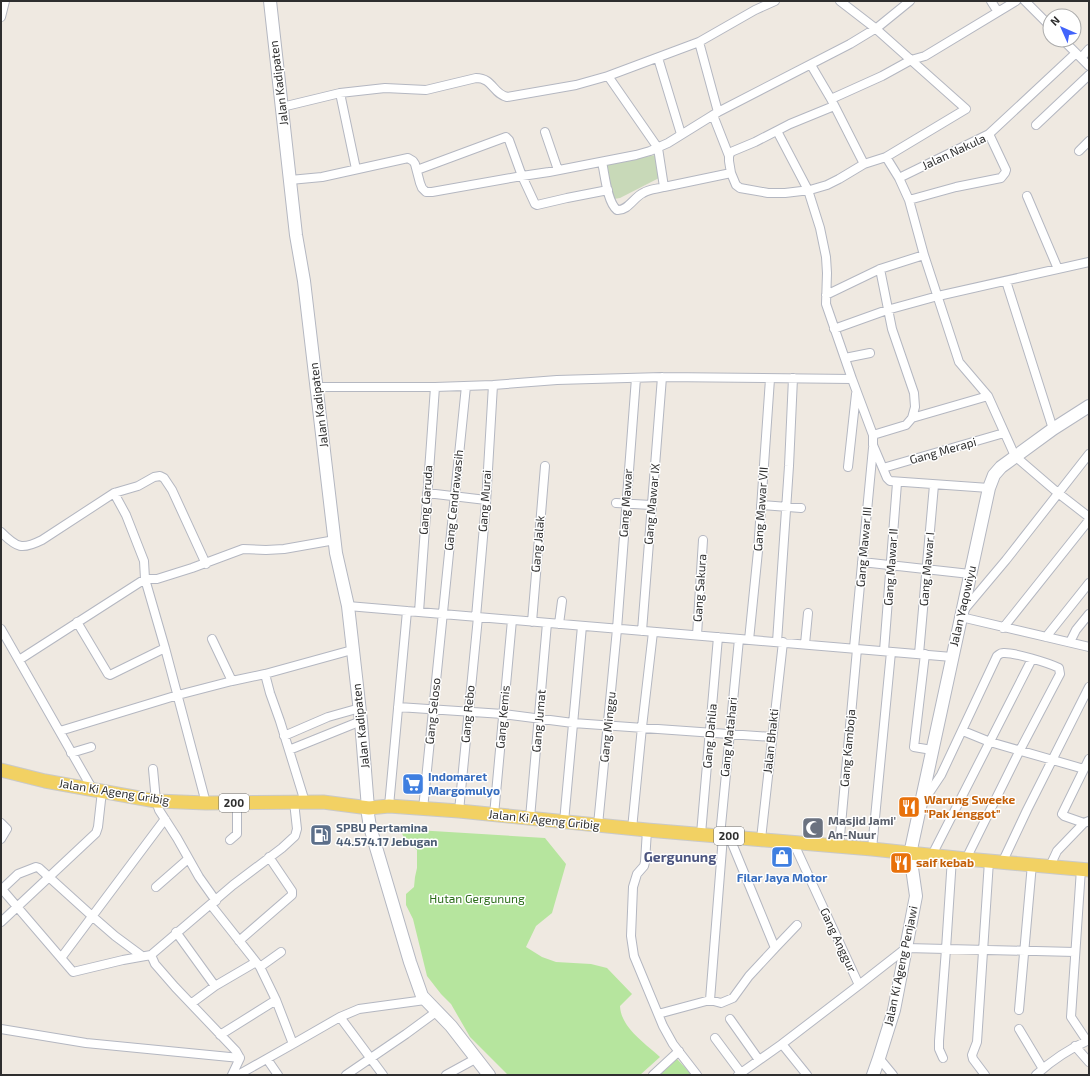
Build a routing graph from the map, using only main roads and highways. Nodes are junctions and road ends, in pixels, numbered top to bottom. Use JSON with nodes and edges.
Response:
{"nodes":[{"id":1,"x":2,"y":773,"type":"edge"},
{"id":2,"x":1085,"y":870,"type":"edge"}],
"edges":[{"from":1,"to":2,"type":"main road","name":"Jalan Ki Ageng Gribig","number":"200"}]}
